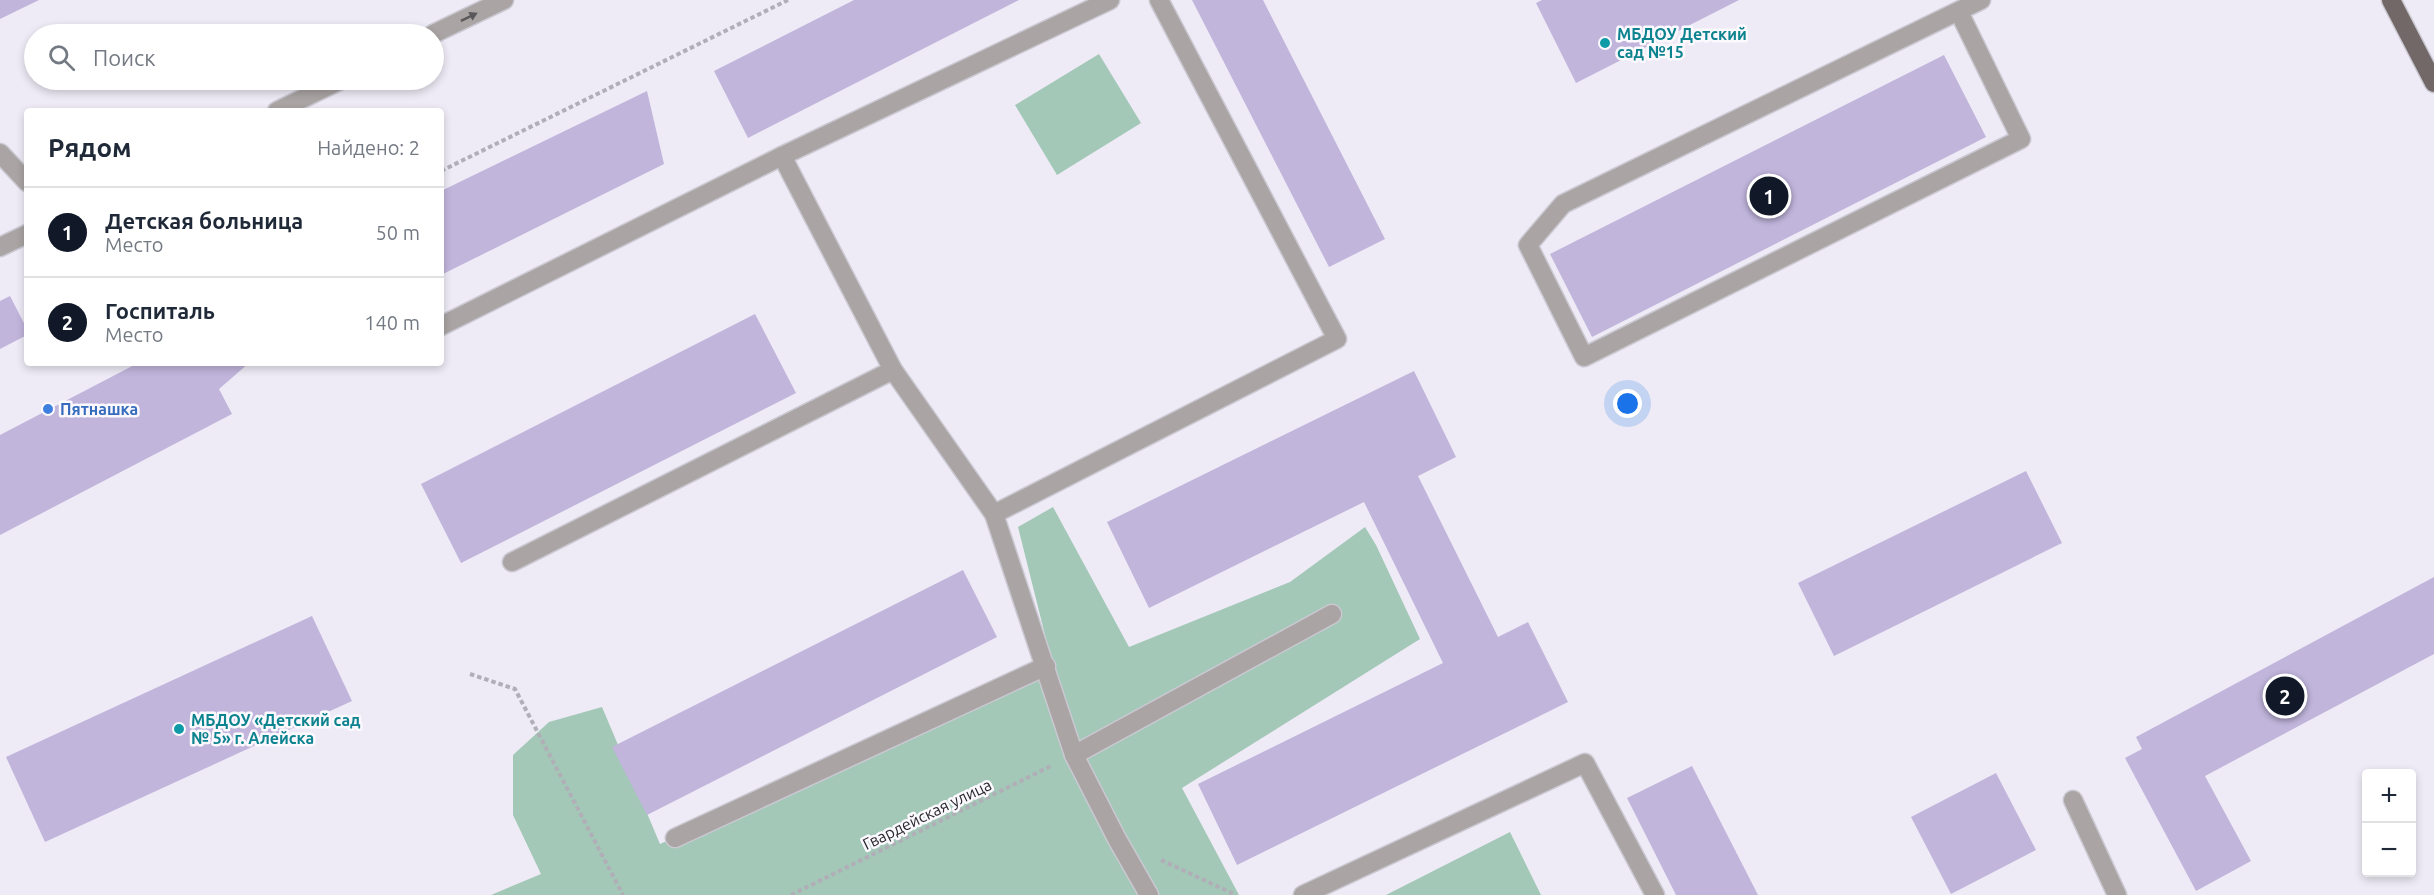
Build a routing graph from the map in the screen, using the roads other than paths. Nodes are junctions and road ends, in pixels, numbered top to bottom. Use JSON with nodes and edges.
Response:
{"nodes":[{"id":1,"x":504,"y":0,"type":"edge"},
{"id":2,"x":1110,"y":0,"type":"edge"},
{"id":3,"x":1160,"y":0,"type":"edge"},
{"id":4,"x":1981,"y":0,"type":"edge"},
{"id":5,"x":2391,"y":0,"type":"edge"},
{"id":6,"x":1959,"y":12,"type":"junction"},
{"id":7,"x":444,"y":29,"type":"edge"},
{"id":8,"x":2434,"y":83,"type":"edge"},
{"id":9,"x":320,"y":90,"type":"edge"},
{"id":10,"x":283,"y":108,"type":"edge"},
{"id":11,"x":0,"y":153,"type":"edge"},
{"id":12,"x":782,"y":156,"type":"junction"},
{"id":13,"x":24,"y":179,"type":"edge"},
{"id":14,"x":24,"y":235,"type":"edge"},
{"id":15,"x":0,"y":247,"type":"edge"},
{"id":16,"x":444,"y":325,"type":"edge"},
{"id":17,"x":892,"y":370,"type":"junction"},
{"id":18,"x":994,"y":514,"type":"junction"},
{"id":19,"x":512,"y":562,"type":"dead end"},
{"id":20,"x":1332,"y":614,"type":"dead end"},
{"id":21,"x":1046,"y":666,"type":"junction"},
{"id":22,"x":1074,"y":755,"type":"junction"},
{"id":23,"x":2073,"y":800,"type":"dead end"},
{"id":24,"x":675,"y":838,"type":"dead end"},
{"id":25,"x":1149,"y":895,"type":"edge"},
{"id":26,"x":1303,"y":895,"type":"edge"},
{"id":27,"x":1654,"y":895,"type":"edge"},
{"id":28,"x":2117,"y":895,"type":"edge"}],
"edges":[{"from":7,"to":1,"type":"street","one_way":true},
{"from":2,"to":12,"type":"street"},
{"from":3,"to":18,"type":"street"},
{"from":4,"to":6,"type":"street"},
{"from":5,"to":8,"type":"main road"},
{"from":6,"to":6,"type":"street"},
{"from":9,"to":10,"type":"street"},
{"from":11,"to":13,"type":"street"},
{"from":12,"to":16,"type":"street"},
{"from":12,"to":17,"type":"street"},
{"from":14,"to":15,"type":"street"},
{"from":17,"to":18,"type":"street"},
{"from":17,"to":19,"type":"street"},
{"from":18,"to":21,"type":"street"},
{"from":20,"to":22,"type":"street"},
{"from":21,"to":22,"type":"street"},
{"from":21,"to":24,"type":"street"},
{"from":22,"to":25,"type":"street"},
{"from":23,"to":28,"type":"street"},
{"from":26,"to":27,"type":"street"}]}
